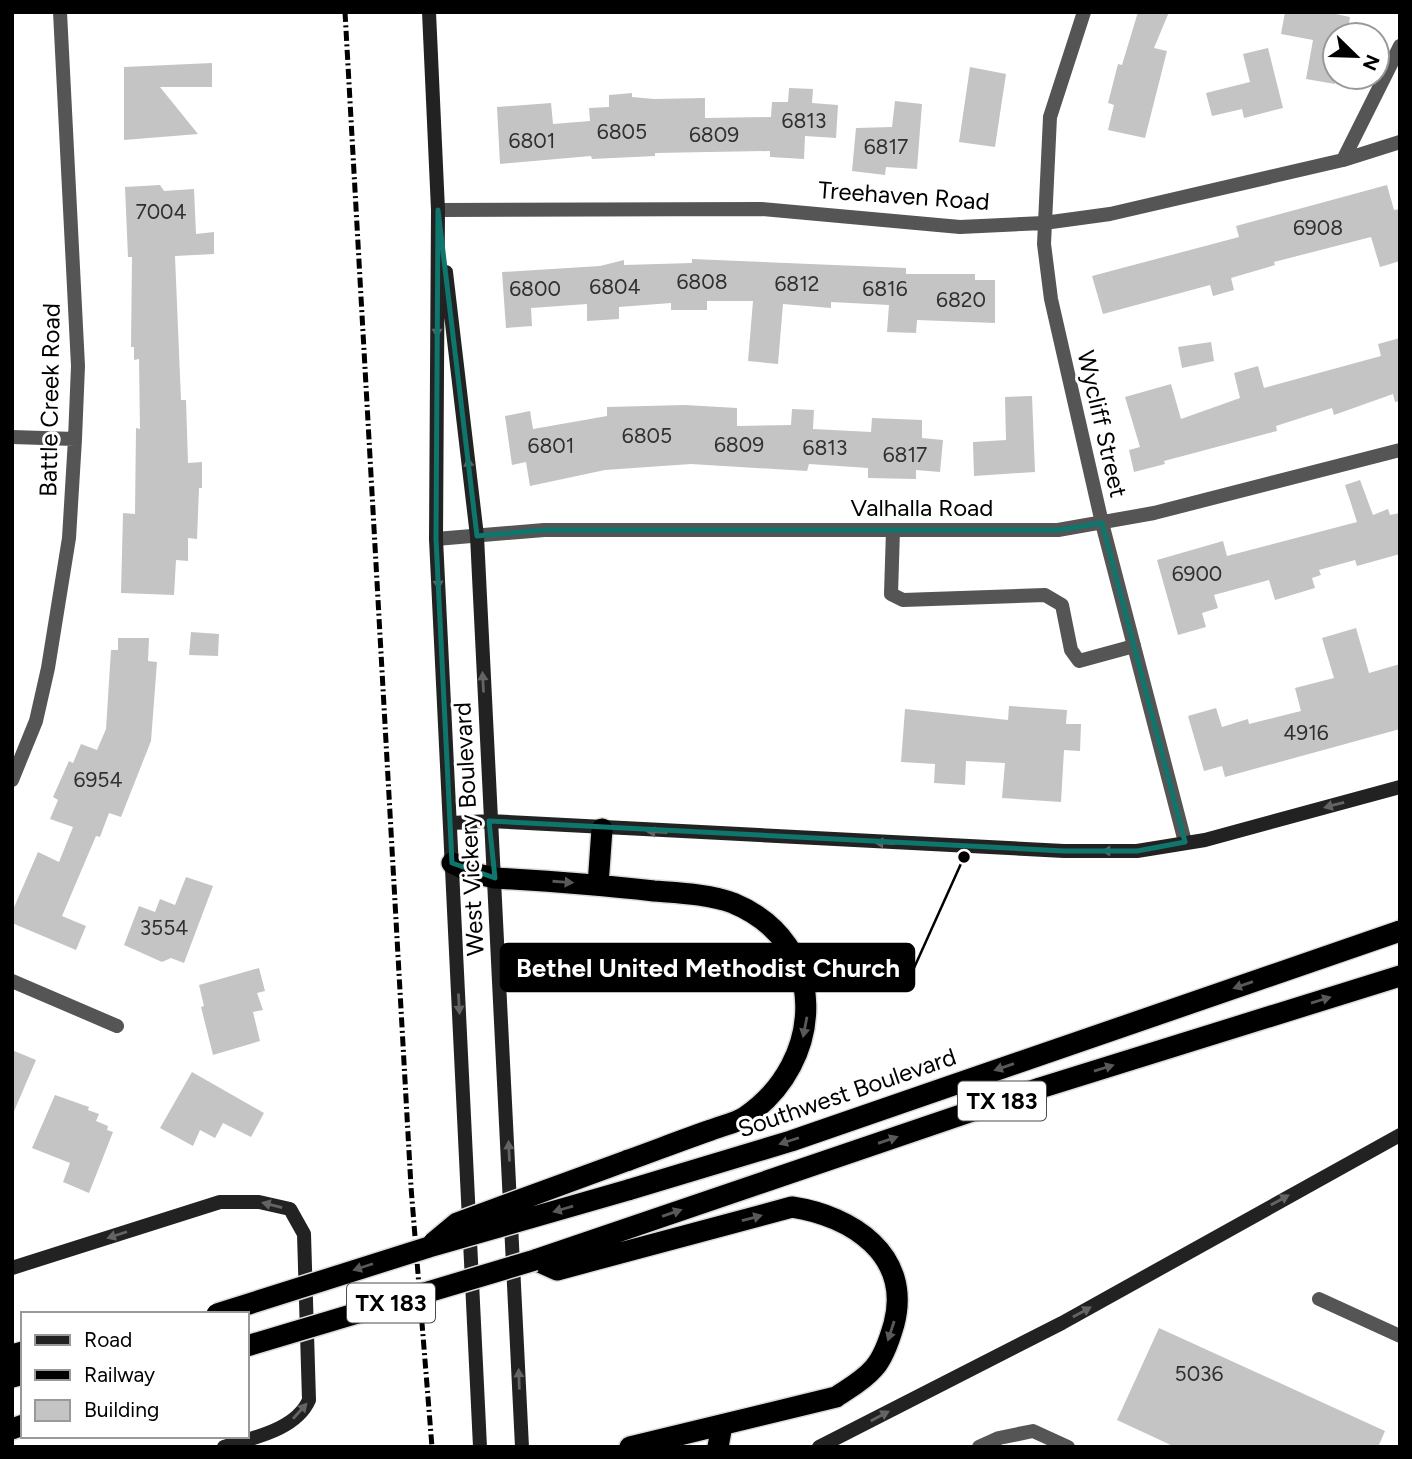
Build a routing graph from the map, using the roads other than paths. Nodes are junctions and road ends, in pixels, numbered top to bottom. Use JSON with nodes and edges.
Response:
{"nodes":[{"id":1,"x":60,"y":12,"type":"edge"},
{"id":2,"x":429,"y":12,"type":"edge"},
{"id":3,"x":1084,"y":12,"type":"edge"},
{"id":4,"x":1400,"y":46,"type":"edge"},
{"id":5,"x":1400,"y":142,"type":"edge"},
{"id":6,"x":1343,"y":160,"type":"junction"},
{"id":7,"x":438,"y":210,"type":"junction"},
{"id":8,"x":1044,"y":223,"type":"junction"},
{"id":9,"x":12,"y":437,"type":"edge"},
{"id":10,"x":75,"y":439,"type":"junction"},
{"id":11,"x":1400,"y":450,"type":"edge"},
{"id":12,"x":1102,"y":523,"type":"junction"},
{"id":13,"x":892,"y":530,"type":"junction"},
{"id":14,"x":477,"y":536,"type":"junction"},
{"id":15,"x":436,"y":539,"type":"junction"},
{"id":16,"x":1134,"y":646,"type":"junction"},
{"id":17,"x":12,"y":780,"type":"edge"},
{"id":18,"x":1400,"y":787,"type":"edge"},
{"id":19,"x":489,"y":821,"type":"junction"},
{"id":20,"x":452,"y":823,"type":"junction"},
{"id":21,"x":602,"y":829,"type":"junction"},
{"id":22,"x":1185,"y":842,"type":"junction"},
{"id":23,"x":452,"y":863,"type":"junction"},
{"id":24,"x":495,"y":878,"type":"junction"},
{"id":25,"x":598,"y":885,"type":"junction"},
{"id":26,"x":1400,"y":931,"type":"edge"},
{"id":27,"x":1400,"y":975,"type":"edge"},
{"id":28,"x":12,"y":981,"type":"edge"},
{"id":29,"x":117,"y":1026,"type":"dead end"},
{"id":30,"x":1400,"y":1135,"type":"edge"},
{"id":31,"x":611,"y":1245,"type":"junction"},
{"id":32,"x":429,"y":1247,"type":"junction"},
{"id":33,"x":12,"y":1268,"type":"edge"},
{"id":34,"x":1319,"y":1298,"type":"dead end"},
{"id":35,"x":223,"y":1312,"type":"edge"},
{"id":36,"x":1400,"y":1336,"type":"edge"},
{"id":37,"x":248,"y":1346,"type":"edge"},
{"id":38,"x":722,"y":1424,"type":"junction"},
{"id":39,"x":224,"y":1447,"type":"edge"},
{"id":40,"x":480,"y":1447,"type":"edge"},
{"id":41,"x":522,"y":1447,"type":"edge"},
{"id":42,"x":630,"y":1447,"type":"edge"},
{"id":43,"x":718,"y":1447,"type":"edge"},
{"id":44,"x":819,"y":1447,"type":"edge"},
{"id":45,"x":979,"y":1447,"type":"edge"},
{"id":46,"x":1068,"y":1447,"type":"edge"}],
"edges":[{"from":1,"to":10,"type":"street","name":"Battle Creek Road"},
{"from":2,"to":7,"type":"main road","name":"West Vickery Boulevard"},
{"from":3,"to":8,"type":"street","name":"Wycliff Street"},
{"from":4,"to":6,"type":"street"},
{"from":5,"to":6,"type":"street","name":"Treehaven Road"},
{"from":6,"to":8,"type":"street","name":"Treehaven Road"},
{"from":7,"to":8,"type":"street","name":"Treehaven Road"},
{"from":14,"to":7,"type":"main road","name":"West Vickery Boulevard","one_way":true},
{"from":7,"to":15,"type":"main road","name":"West Vickery Boulevard","one_way":true},
{"from":8,"to":12,"type":"street","name":"Wycliff Street"},
{"from":9,"to":10,"type":"street"},
{"from":10,"to":17,"type":"street","name":"Battle Creek Road"},
{"from":11,"to":12,"type":"street","name":"Valhalla Road"},
{"from":12,"to":13,"type":"street","name":"Valhalla Road"},
{"from":12,"to":16,"type":"street","name":"Wycliff Street"},
{"from":13,"to":14,"type":"street","name":"Valhalla Road"},
{"from":13,"to":16,"type":"street"},
{"from":14,"to":15,"type":"street","name":"Valhalla Road"},
{"from":19,"to":14,"type":"main road","name":"West Vickery Boulevard","one_way":true},
{"from":15,"to":20,"type":"main road","name":"West Vickery Boulevard","one_way":true},
{"from":16,"to":22,"type":"street","name":"Wycliff Street"},
{"from":18,"to":22,"type":"main road","one_way":true},
{"from":19,"to":20,"type":"main road"},
{"from":19,"to":21,"type":"main road"},
{"from":19,"to":24,"type":"main road","name":"West Vickery Boulevard"},
{"from":20,"to":23,"type":"main road","name":"West Vickery Boulevard"},
{"from":22,"to":21,"type":"main road","one_way":true},
{"from":21,"to":25,"type":"highway"},
{"from":23,"to":24,"type":"highway"},
{"from":23,"to":40,"type":"main road","name":"West Vickery Boulevard","one_way":true},
{"from":24,"to":25,"type":"highway","one_way":true},
{"from":41,"to":24,"type":"main road","name":"West Vickery Boulevard","one_way":true},
{"from":25,"to":32,"type":"highway","one_way":true,"bridge":true},
{"from":26,"to":32,"type":"highway","name":"Southwest Boulevard","number":"TX 183","one_way":true,"bridge":true},
{"from":31,"to":27,"type":"highway","number":"TX 183","one_way":true},
{"from":28,"to":29,"type":"street"},
{"from":44,"to":30,"type":"main road","one_way":true},
{"from":31,"to":37,"type":"highway","number":"TX 183","bridge":true},
{"from":31,"to":38,"type":"highway","one_way":true},
{"from":32,"to":35,"type":"highway","name":"Southwest Boulevard","number":"TX 183","one_way":true,"bridge":true},
{"from":39,"to":33,"type":"main road","one_way":true},
{"from":34,"to":36,"type":"street"},
{"from":38,"to":42,"type":"highway"},
{"from":38,"to":43,"type":"highway"},
{"from":45,"to":46,"type":"street"}]}
